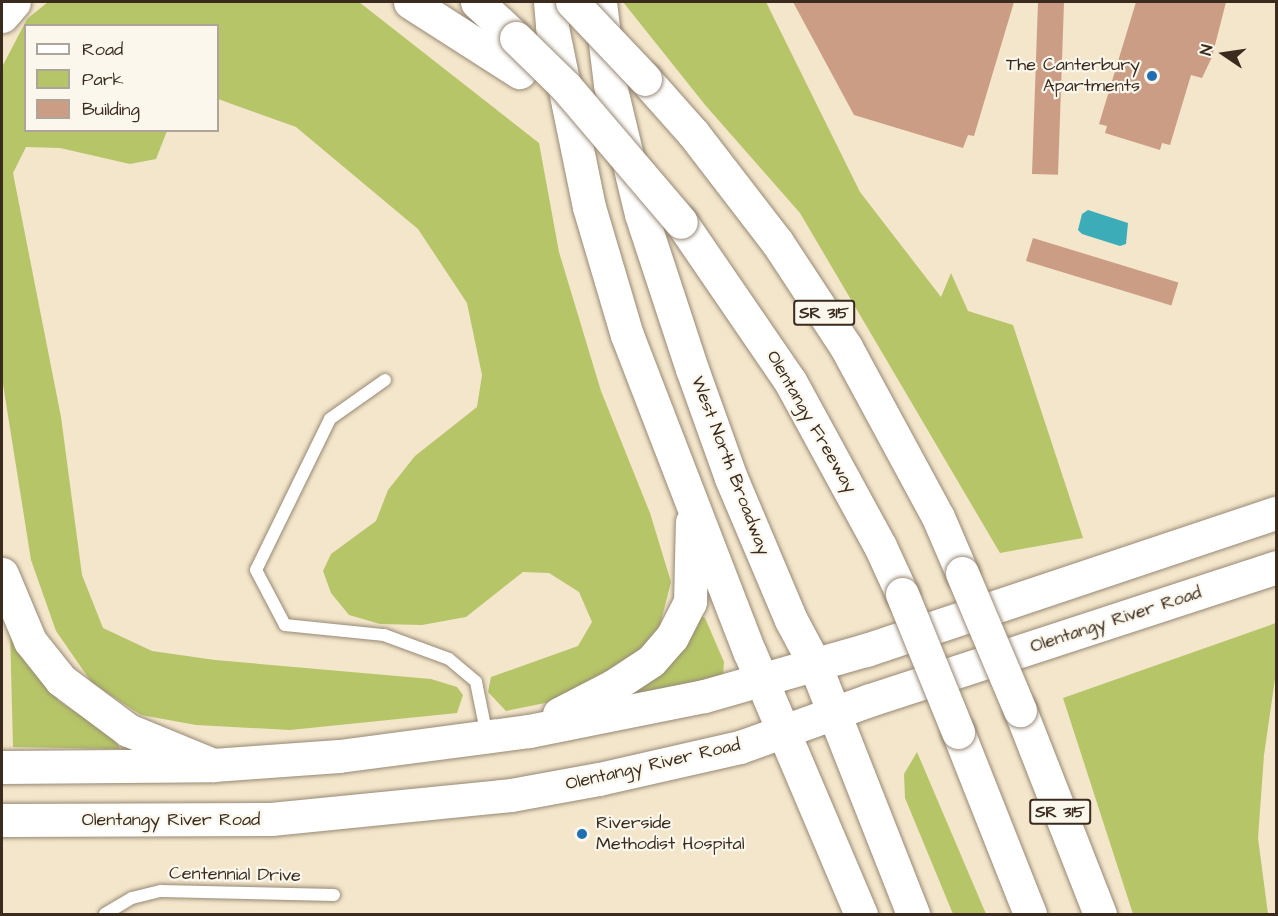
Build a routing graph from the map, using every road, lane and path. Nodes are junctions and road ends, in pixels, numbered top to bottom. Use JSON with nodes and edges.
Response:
{"nodes":[{"id":1,"x":14,"y":2,"type":"edge"},
{"id":2,"x":410,"y":2,"type":"edge"},
{"id":3,"x":477,"y":2,"type":"edge"},
{"id":4,"x":550,"y":2,"type":"edge"},
{"id":5,"x":572,"y":2,"type":"edge"},
{"id":6,"x":600,"y":2,"type":"edge"},
{"id":7,"x":2,"y":16,"type":"edge"},
{"id":8,"x":681,"y":222,"type":"junction"},
{"id":9,"x":385,"y":380,"type":"dead end"},
{"id":10,"x":692,"y":508,"type":"junction"},
{"id":11,"x":1276,"y":513,"type":"edge"},
{"id":12,"x":1276,"y":567,"type":"edge"},
{"id":13,"x":2,"y":574,"type":"edge"},
{"id":14,"x":816,"y":665,"type":"junction"},
{"id":15,"x":763,"y":682,"type":"junction"},
{"id":16,"x":834,"y":715,"type":"junction"},
{"id":17,"x":529,"y":731,"type":"junction"},
{"id":18,"x":783,"y":732,"type":"junction"},
{"id":19,"x":487,"y":737,"type":"junction"},
{"id":20,"x":213,"y":765,"type":"junction"},
{"id":21,"x":2,"y":767,"type":"edge"},
{"id":22,"x":2,"y":820,"type":"edge"},
{"id":23,"x":334,"y":895,"type":"dead end"},
{"id":24,"x":105,"y":915,"type":"edge"},
{"id":25,"x":861,"y":915,"type":"edge"},
{"id":26,"x":913,"y":915,"type":"edge"},
{"id":27,"x":1030,"y":915,"type":"edge"},
{"id":28,"x":1100,"y":915,"type":"edge"}],
"edges":[{"from":1,"to":7,"type":"main road"},
{"from":2,"to":8,"type":"main road","bridge":true},
{"from":3,"to":8,"type":"main road","name":"Olentangy Freeway","bridge":true},
{"from":4,"to":10,"type":"main road"},
{"from":5,"to":28,"type":"main road","number":"SR 315","bridge":true},
{"from":6,"to":14,"type":"main road","name":"West North Broadway"},
{"from":8,"to":27,"type":"main road","name":"Olentangy Freeway","bridge":true},
{"from":9,"to":19,"type":"lane"},
{"from":10,"to":15,"type":"main road"},
{"from":10,"to":17,"type":"main road"},
{"from":11,"to":14,"type":"main road"},
{"from":12,"to":16,"type":"main road","name":"Olentangy River Road"},
{"from":13,"to":20,"type":"main road"},
{"from":14,"to":15,"type":"main road"},
{"from":14,"to":16,"type":"main road","name":"West North Broadway"},
{"from":15,"to":17,"type":"main road"},
{"from":15,"to":18,"type":"main road"},
{"from":16,"to":18,"type":"main road","name":"Olentangy River Road"},
{"from":16,"to":26,"type":"main road","name":"West North Broadway"},
{"from":17,"to":19,"type":"main road"},
{"from":18,"to":22,"type":"main road","name":"Olentangy River Road"},
{"from":18,"to":25,"type":"main road"},
{"from":19,"to":20,"type":"main road"},
{"from":20,"to":21,"type":"main road"},
{"from":23,"to":24,"type":"lane","name":"Centennial Drive"}]}
